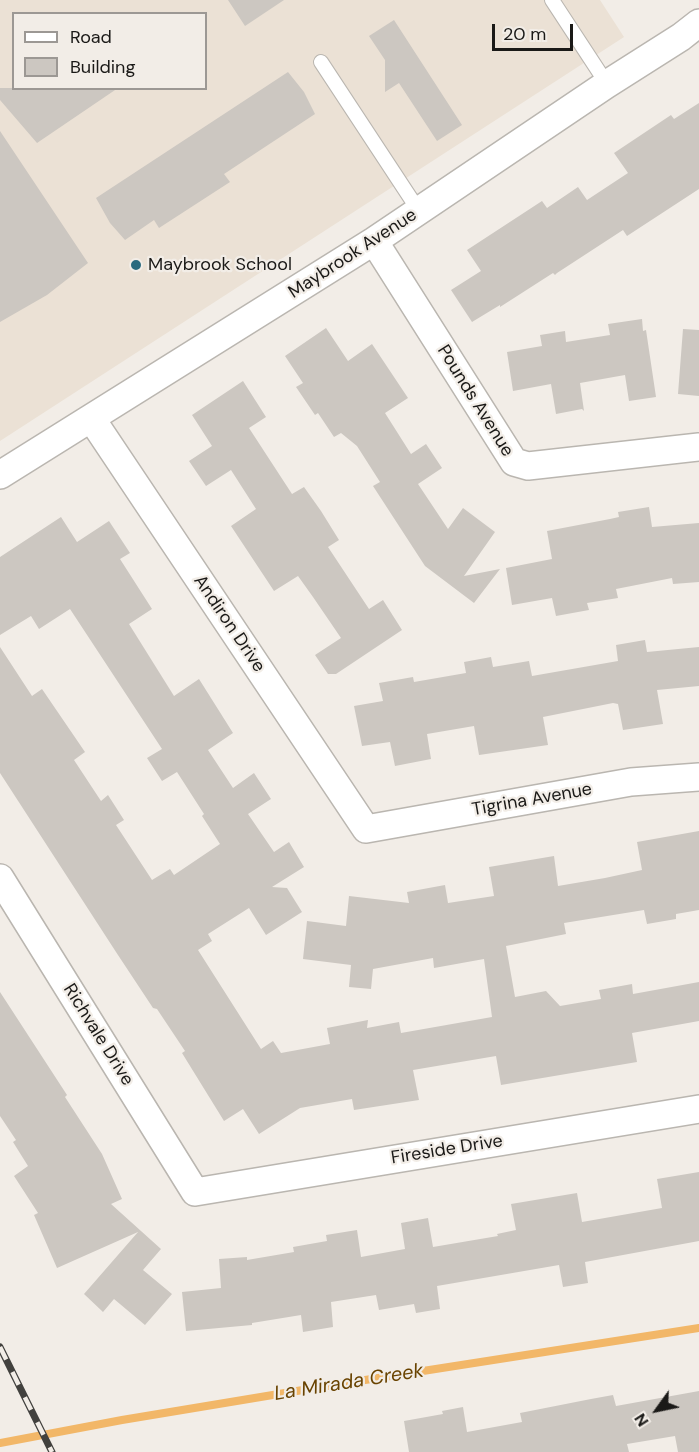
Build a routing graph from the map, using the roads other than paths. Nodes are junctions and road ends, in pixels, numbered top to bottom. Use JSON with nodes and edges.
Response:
{"nodes":[{"id":1,"x":552,"y":0,"type":"edge"},
{"id":2,"x":699,"y":23,"type":"edge"},
{"id":3,"x":321,"y":62,"type":"dead end"},
{"id":4,"x":608,"y":84,"type":"junction"},
{"id":5,"x":419,"y":211,"type":"junction"},
{"id":6,"x":374,"y":241,"type":"junction"},
{"id":7,"x":91,"y":418,"type":"junction"},
{"id":8,"x":699,"y":447,"type":"edge"},
{"id":9,"x":0,"y":475,"type":"edge"},
{"id":10,"x":699,"y":777,"type":"edge"},
{"id":11,"x":366,"y":829,"type":"joint"},
{"id":12,"x":0,"y":878,"type":"edge"},
{"id":13,"x":699,"y":1109,"type":"edge"},
{"id":14,"x":195,"y":1192,"type":"joint"}],
"edges":[{"from":1,"to":4,"type":"lane"},
{"from":2,"to":4,"type":"street","name":"Maybrook Avenue"},
{"from":3,"to":5,"type":"lane"},
{"from":4,"to":5,"type":"street","name":"Maybrook Avenue"},
{"from":5,"to":6,"type":"street","name":"Maybrook Avenue"},
{"from":6,"to":7,"type":"street","name":"Maybrook Avenue"},
{"from":6,"to":8,"type":"street","name":"Pounds Avenue"},
{"from":7,"to":9,"type":"street","name":"Maybrook Avenue"},
{"from":7,"to":11,"type":"street","name":"Andiron Drive"},
{"from":10,"to":11,"type":"street","name":"Tigrina Avenue"},
{"from":12,"to":14,"type":"street","name":"Richvale Drive"},
{"from":13,"to":14,"type":"street","name":"Fireside Drive"}]}
